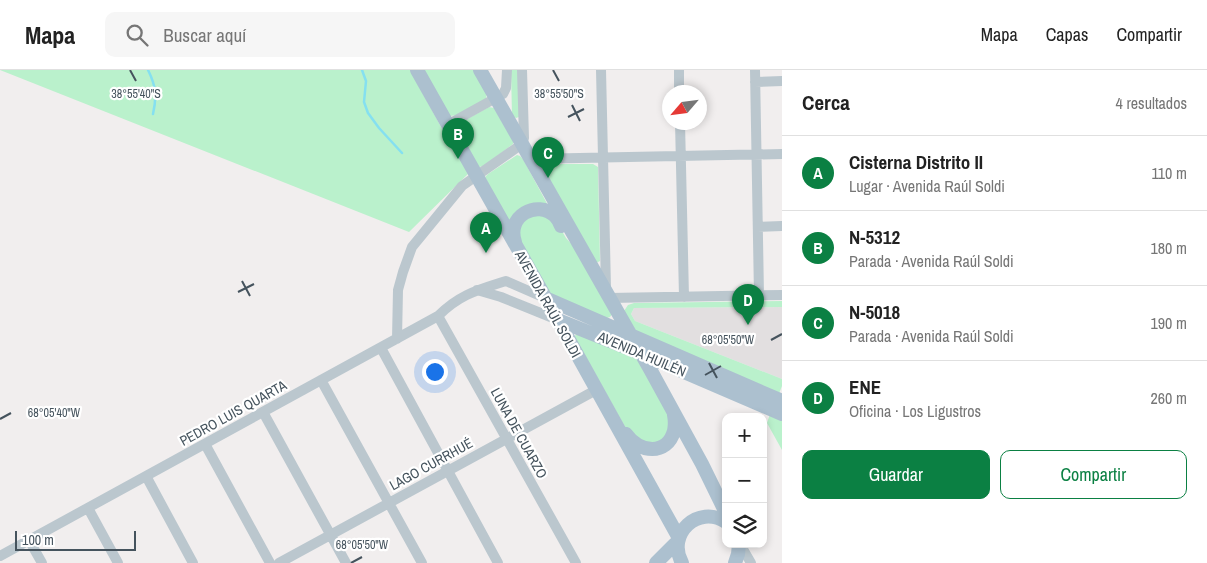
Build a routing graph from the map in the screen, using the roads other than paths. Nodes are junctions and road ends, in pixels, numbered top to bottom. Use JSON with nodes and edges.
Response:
{"nodes":[{"id":1,"x":417,"y":70,"type":"edge"},
{"id":2,"x":480,"y":70,"type":"edge"},
{"id":3,"x":506,"y":70,"type":"edge"},
{"id":4,"x":522,"y":70,"type":"edge"},
{"id":5,"x":601,"y":70,"type":"edge"},
{"id":6,"x":679,"y":70,"type":"edge"},
{"id":7,"x":755,"y":70,"type":"edge"},
{"id":8,"x":782,"y":81,"type":"edge"},
{"id":9,"x":755,"y":82,"type":"junction"},
{"id":10,"x":679,"y":85,"type":"edge"},
{"id":11,"x":496,"y":99,"type":"junction"},
{"id":12,"x":447,"y":125,"type":"junction"},
{"id":13,"x":680,"y":130,"type":"edge"},
{"id":14,"x":522,"y":144,"type":"junction"},
{"id":15,"x":757,"y":154,"type":"junction"},
{"id":16,"x":782,"y":154,"type":"edge"},
{"id":17,"x":681,"y":156,"type":"junction"},
{"id":18,"x":603,"y":157,"type":"junction"},
{"id":19,"x":530,"y":159,"type":"junction"},
{"id":20,"x":476,"y":176,"type":"junction"},
{"id":21,"x":782,"y":226,"type":"edge"},
{"id":22,"x":758,"y":227,"type":"junction"},
{"id":23,"x":579,"y":245,"type":"junction"},
{"id":24,"x":517,"y":248,"type":"junction"},
{"id":25,"x":506,"y":281,"type":"joint"},
{"id":26,"x":476,"y":290,"type":"junction"},
{"id":27,"x":608,"y":295,"type":"junction"},
{"id":28,"x":760,"y":295,"type":"junction"},
{"id":29,"x":782,"y":295,"type":"edge"},
{"id":30,"x":684,"y":297,"type":"junction"},
{"id":31,"x":545,"y":298,"type":"junction"},
{"id":32,"x":438,"y":316,"type":"junction"},
{"id":33,"x":558,"y":320,"type":"junction"},
{"id":34,"x":630,"y":335,"type":"junction"},
{"id":35,"x":396,"y":339,"type":"junction"},
{"id":36,"x":381,"y":348,"type":"junction"},
{"id":37,"x":640,"y":353,"type":"junction"},
{"id":38,"x":669,"y":365,"type":"junction"},
{"id":39,"x":321,"y":380,"type":"junction"},
{"id":40,"x":658,"y":385,"type":"junction"},
{"id":41,"x":596,"y":390,"type":"junction"},
{"id":42,"x":782,"y":401,"type":"edge"},
{"id":43,"x":263,"y":412,"type":"junction"},
{"id":44,"x":609,"y":412,"type":"junction"},
{"id":45,"x":674,"y":414,"type":"junction"},
{"id":46,"x":782,"y":414,"type":"edge"},
{"id":47,"x":506,"y":438,"type":"junction"},
{"id":48,"x":205,"y":444,"type":"junction"},
{"id":49,"x":448,"y":471,"type":"junction"},
{"id":50,"x":146,"y":476,"type":"junction"},
{"id":51,"x":389,"y":503,"type":"junction"},
{"id":52,"x":722,"y":505,"type":"edge"},
{"id":53,"x":88,"y":508,"type":"junction"},
{"id":54,"x":722,"y":520,"type":"edge"},
{"id":55,"x":330,"y":535,"type":"junction"},
{"id":56,"x":29,"y":540,"type":"junction"},
{"id":57,"x":679,"y":540,"type":"junction"},
{"id":58,"x":739,"y":548,"type":"edge"},
{"id":59,"x":742,"y":548,"type":"edge"},
{"id":60,"x":0,"y":556,"type":"edge"},
{"id":61,"x":573,"y":562,"type":"edge"},
{"id":62,"x":42,"y":563,"type":"edge"},
{"id":63,"x":118,"y":563,"type":"edge"},
{"id":64,"x":193,"y":563,"type":"edge"},
{"id":65,"x":270,"y":563,"type":"edge"},
{"id":66,"x":279,"y":563,"type":"edge"},
{"id":67,"x":346,"y":563,"type":"edge"},
{"id":68,"x":422,"y":563,"type":"edge"},
{"id":69,"x":498,"y":563,"type":"edge"},
{"id":70,"x":656,"y":563,"type":"edge"},
{"id":71,"x":682,"y":563,"type":"edge"},
{"id":72,"x":735,"y":563,"type":"edge"},
{"id":73,"x":751,"y":563,"type":"edge"}],
"edges":[{"from":1,"to":12,"type":"main road","name":"AVENIDA RAÚL SOLDI"},
{"from":2,"to":11,"type":"main road"},
{"from":3,"to":11,"type":"street"},
{"from":4,"to":14,"type":"street"},
{"from":5,"to":18,"type":"street"},
{"from":6,"to":10,"type":"street"},
{"from":7,"to":9,"type":"street"},
{"from":8,"to":9,"type":"street"},
{"from":9,"to":15,"type":"street"},
{"from":11,"to":12,"type":"street"},
{"from":11,"to":14,"type":"main road"},
{"from":12,"to":20,"type":"main road","name":"AVENIDA RAÚL SOLDI"},
{"from":13,"to":17,"type":"street"},
{"from":14,"to":19,"type":"main road"},
{"from":14,"to":20,"type":"street"},
{"from":15,"to":16,"type":"street"},
{"from":15,"to":17,"type":"street"},
{"from":15,"to":22,"type":"street"},
{"from":17,"to":18,"type":"street"},
{"from":17,"to":30,"type":"street"},
{"from":18,"to":19,"type":"street"},
{"from":18,"to":27,"type":"street"},
{"from":19,"to":23,"type":"main road"},
{"from":20,"to":24,"type":"main road","name":"AVENIDA RAÚL SOLDI"},
{"from":20,"to":35,"type":"street"},
{"from":21,"to":22,"type":"street"},
{"from":22,"to":28,"type":"street"},
{"from":23,"to":24,"type":"main road"},
{"from":23,"to":27,"type":"main road"},
{"from":24,"to":31,"type":"main road","name":"AVENIDA RAÚL SOLDI"},
{"from":25,"to":26,"type":"street","name":"PEDRO LUIS QUARTA"},
{"from":25,"to":31,"type":"street","name":"AVENIDA HUILÉN"},
{"from":26,"to":32,"type":"street","name":"PEDRO LUIS QUARTA"},
{"from":26,"to":33,"type":"street","name":"AVENIDA HUILÉN"},
{"from":27,"to":30,"type":"street"},
{"from":27,"to":34,"type":"main road"},
{"from":28,"to":29,"type":"street"},
{"from":28,"to":30,"type":"street"},
{"from":31,"to":33,"type":"main road","name":"AVENIDA RAÚL SOLDI"},
{"from":31,"to":34,"type":"main road","name":"AVENIDA HUILÉN"},
{"from":32,"to":35,"type":"street","name":"PEDRO LUIS QUARTA"},
{"from":32,"to":47,"type":"street","name":"LUNA DE CUARZO"},
{"from":33,"to":37,"type":"main road","name":"AVENIDA HUILÉN"},
{"from":33,"to":41,"type":"main road","name":"AVENIDA RAÚL SOLDI"},
{"from":34,"to":37,"type":"main road"},
{"from":34,"to":42,"type":"main road","name":"AVENIDA HUILÉN"},
{"from":35,"to":36,"type":"street","name":"PEDRO LUIS QUARTA"},
{"from":36,"to":39,"type":"street","name":"PEDRO LUIS QUARTA"},
{"from":36,"to":49,"type":"street"},
{"from":37,"to":38,"type":"main road","name":"AVENIDA HUILÉN"},
{"from":37,"to":40,"type":"main road"},
{"from":38,"to":40,"type":"main road"},
{"from":38,"to":46,"type":"main road","name":"AVENIDA HUILÉN"},
{"from":39,"to":43,"type":"street","name":"PEDRO LUIS QUARTA"},
{"from":39,"to":51,"type":"street"},
{"from":40,"to":45,"type":"main road"},
{"from":41,"to":44,"type":"main road","name":"AVENIDA RAÚL SOLDI"},
{"from":41,"to":47,"type":"street","name":"LAGO CURRHUÉ"},
{"from":43,"to":48,"type":"street","name":"PEDRO LUIS QUARTA"},
{"from":43,"to":55,"type":"street"},
{"from":44,"to":45,"type":"main road"},
{"from":44,"to":57,"type":"main road","name":"AVENIDA RAÚL SOLDI"},
{"from":45,"to":52,"type":"main road"},
{"from":47,"to":49,"type":"street","name":"LAGO CURRHUÉ"},
{"from":47,"to":61,"type":"street","name":"LUNA DE CUARZO"},
{"from":48,"to":50,"type":"street","name":"PEDRO LUIS QUARTA"},
{"from":48,"to":65,"type":"street"},
{"from":49,"to":51,"type":"street","name":"LAGO CURRHUÉ"},
{"from":49,"to":69,"type":"street"},
{"from":50,"to":53,"type":"street","name":"PEDRO LUIS QUARTA"},
{"from":50,"to":64,"type":"street"},
{"from":51,"to":55,"type":"street","name":"LAGO CURRHUÉ"},
{"from":51,"to":68,"type":"street"},
{"from":53,"to":56,"type":"street","name":"PEDRO LUIS QUARTA"},
{"from":53,"to":63,"type":"street"},
{"from":54,"to":57,"type":"main road"},
{"from":55,"to":66,"type":"street","name":"LAGO CURRHUÉ"},
{"from":55,"to":67,"type":"street"},
{"from":56,"to":60,"type":"street","name":"PEDRO LUIS QUARTA"},
{"from":56,"to":62,"type":"street"},
{"from":57,"to":70,"type":"main road"},
{"from":57,"to":71,"type":"main road","name":"AVENIDA RAÚL SOLDI"},
{"from":58,"to":72,"type":"main road"},
{"from":59,"to":73,"type":"street"}]}
